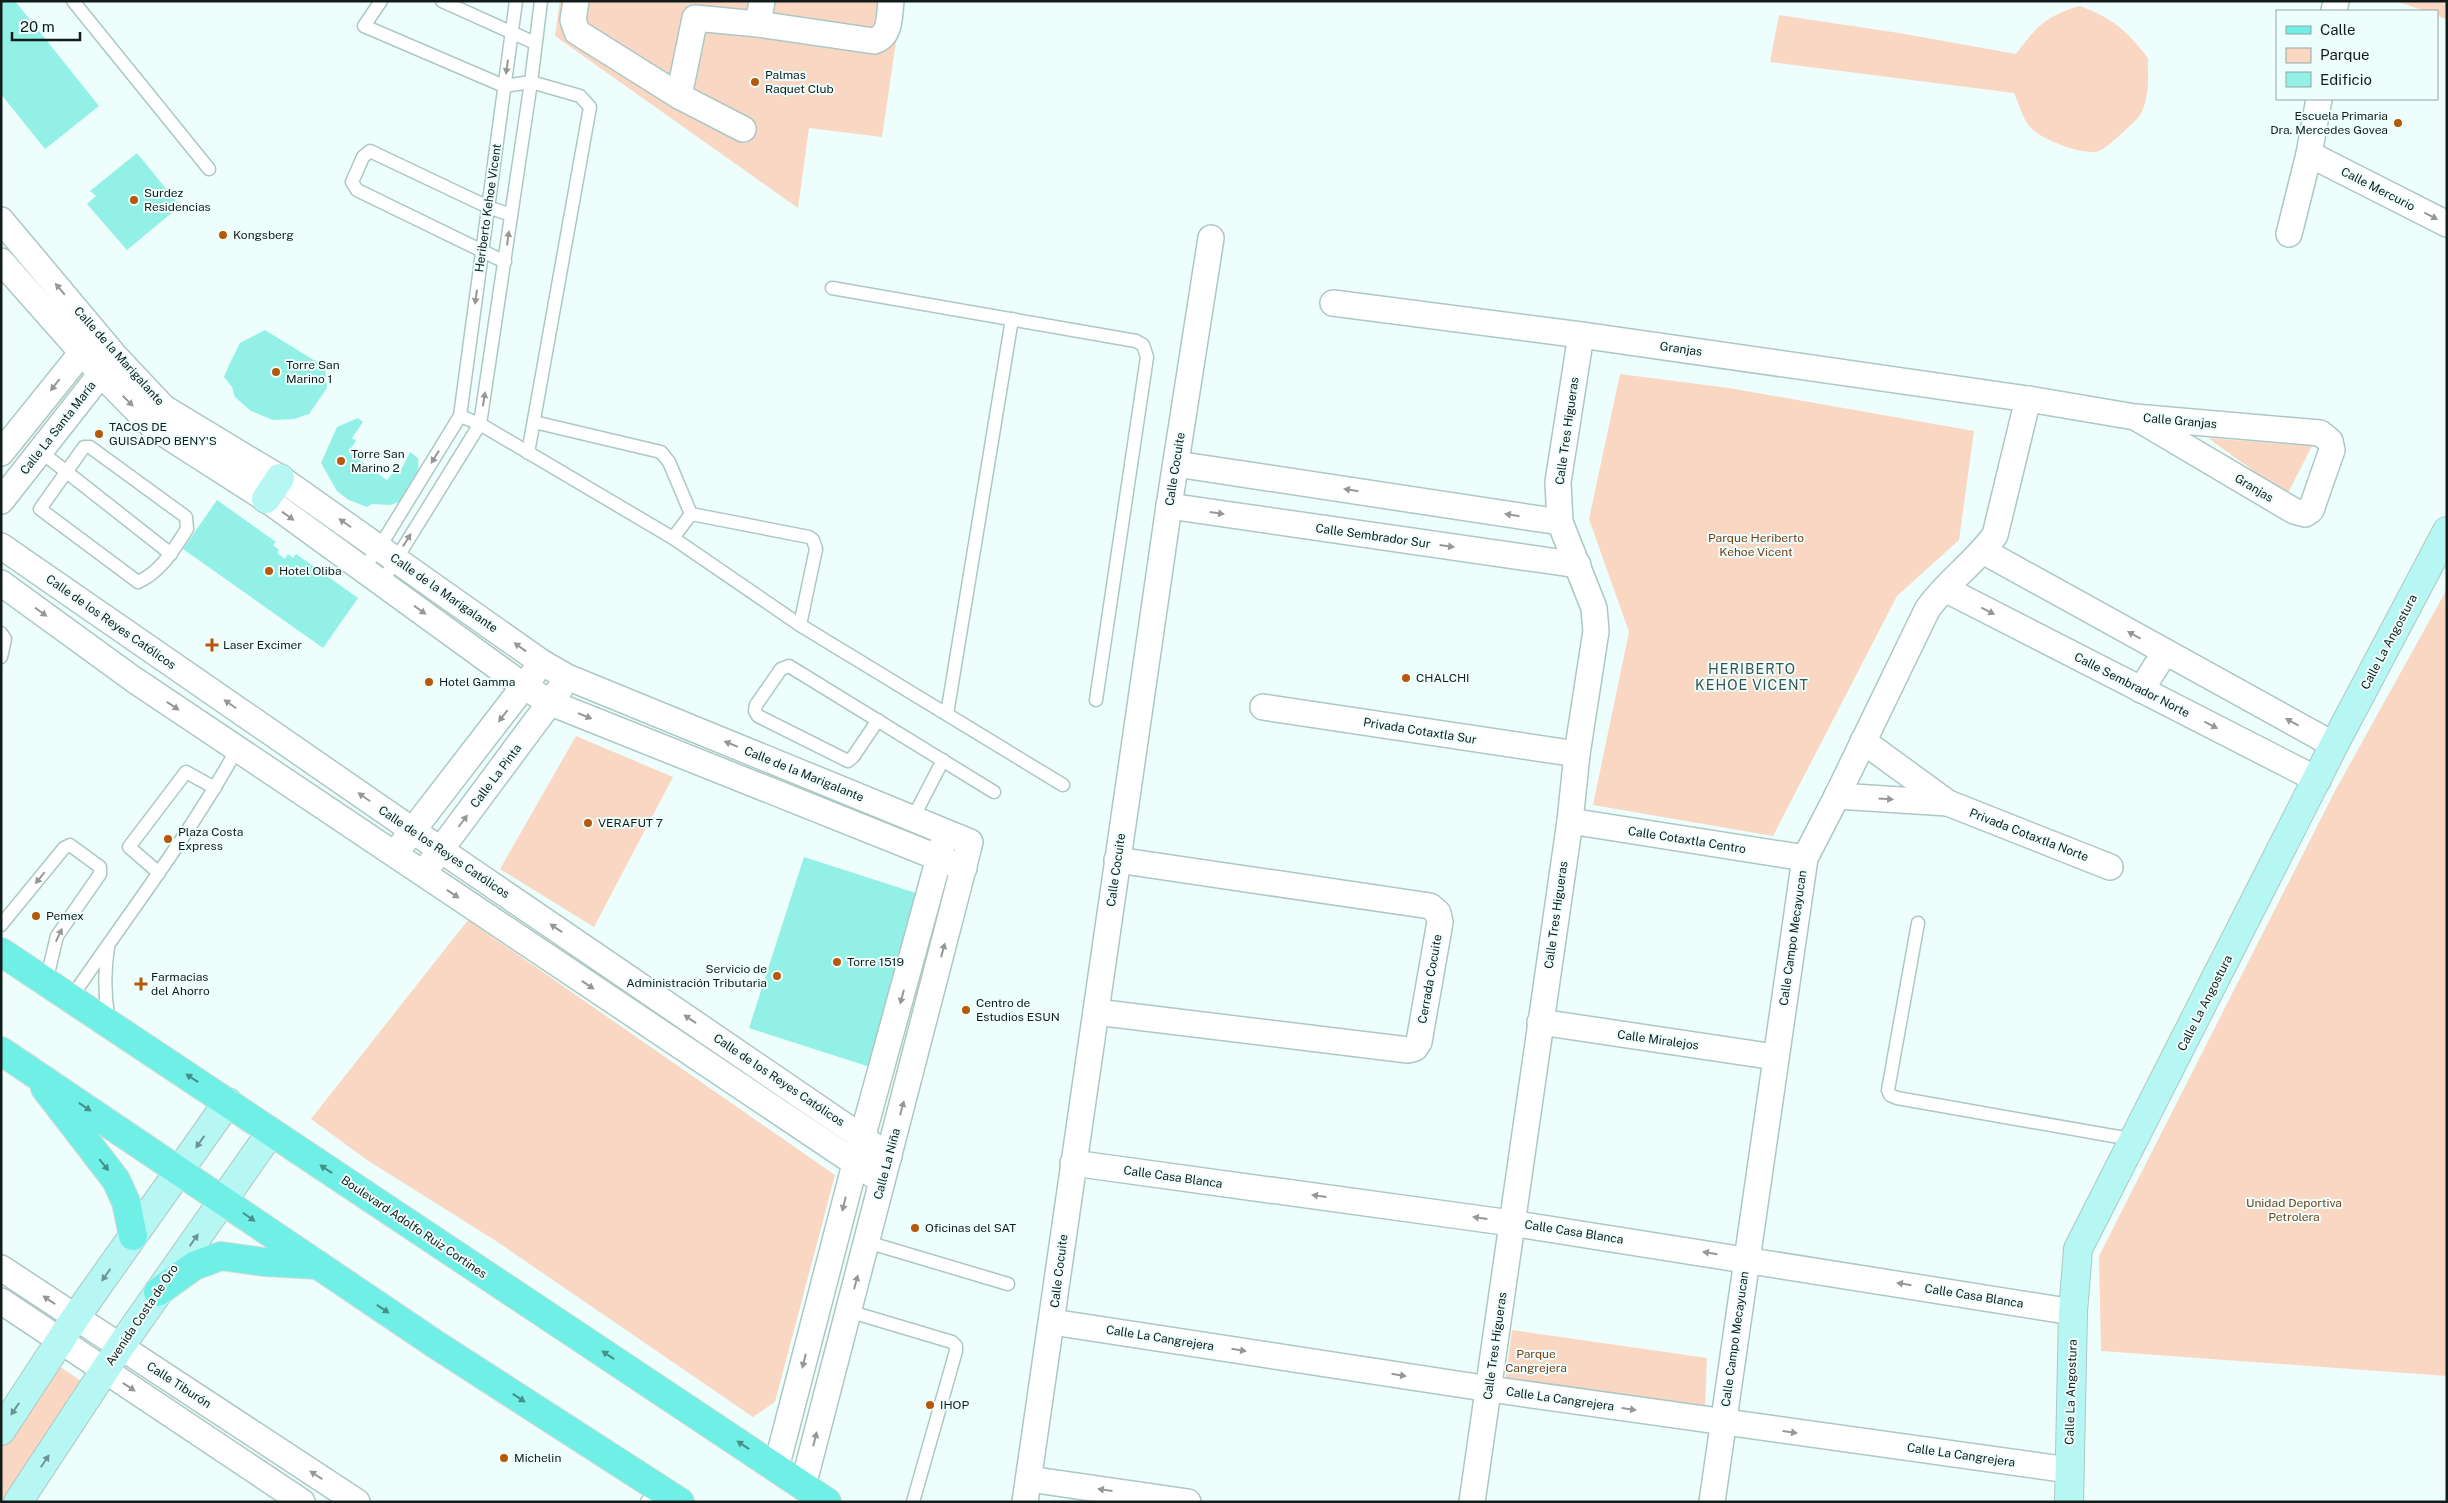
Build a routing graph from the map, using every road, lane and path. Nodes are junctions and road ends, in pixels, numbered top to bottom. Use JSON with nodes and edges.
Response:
{"nodes":[{"id":1,"x":73,"y":1,"type":"edge"},
{"id":2,"x":381,"y":1,"type":"edge"},
{"id":3,"x":442,"y":1,"type":"edge"},
{"id":4,"x":516,"y":1,"type":"edge"},
{"id":5,"x":540,"y":1,"type":"edge"},
{"id":6,"x":576,"y":1,"type":"edge"},
{"id":7,"x":891,"y":1,"type":"edge"},
{"id":8,"x":696,"y":9,"type":"edge"},
{"id":9,"x":760,"y":12,"type":"edge"},
{"id":10,"x":512,"y":33,"type":"junction"},
{"id":11,"x":534,"y":43,"type":"junction"},
{"id":12,"x":532,"y":82,"type":"junction"},
{"id":13,"x":504,"y":86,"type":"junction"},
{"id":14,"x":680,"y":96,"type":"junction"},
{"id":15,"x":2319,"y":100,"type":"edge"},
{"id":16,"x":743,"y":128,"type":"dead end"},
{"id":17,"x":2310,"y":154,"type":"junction"},
{"id":18,"x":209,"y":170,"type":"dead end"},
{"id":19,"x":488,"y":207,"type":"junction"},
{"id":20,"x":511,"y":214,"type":"junction"},
{"id":21,"x":1,"y":220,"type":"edge"},
{"id":22,"x":2447,"y":224,"type":"edge"},
{"id":23,"x":2289,"y":234,"type":"dead end"},
{"id":24,"x":1211,"y":238,"type":"dead end"},
{"id":25,"x":482,"y":252,"type":"junction"},
{"id":26,"x":1,"y":261,"type":"edge"},
{"id":27,"x":505,"y":262,"type":"junction"},
{"id":28,"x":832,"y":288,"type":"dead end"},
{"id":29,"x":1333,"y":303,"type":"dead end"},
{"id":30,"x":1012,"y":319,"type":"junction"},
{"id":31,"x":97,"y":334,"type":"junction"},
{"id":32,"x":1581,"y":335,"type":"junction"},
{"id":33,"x":81,"y":352,"type":"junction"},
{"id":34,"x":108,"y":365,"type":"junction"},
{"id":35,"x":2028,"y":399,"type":"junction"},
{"id":36,"x":460,"y":416,"type":"junction"},
{"id":37,"x":2135,"y":417,"type":"junction"},
{"id":38,"x":534,"y":422,"type":"junction"},
{"id":39,"x":480,"y":424,"type":"junction"},
{"id":40,"x":2330,"y":441,"type":"joint"},
{"id":41,"x":40,"y":451,"type":"junction"},
{"id":42,"x":1,"y":453,"type":"edge"},
{"id":43,"x":528,"y":453,"type":"junction"},
{"id":44,"x":1176,"y":464,"type":"junction"},
{"id":45,"x":68,"y":472,"type":"junction"},
{"id":46,"x":273,"y":488,"type":"junction"},
{"id":47,"x":1,"y":500,"type":"edge"},
{"id":48,"x":1169,"y":506,"type":"junction"},
{"id":49,"x":691,"y":514,"type":"junction"},
{"id":50,"x":1560,"y":522,"type":"junction"},
{"id":51,"x":2447,"y":531,"type":"edge"},
{"id":52,"x":673,"y":538,"type":"junction"},
{"id":53,"x":1,"y":546,"type":"edge"},
{"id":54,"x":1983,"y":552,"type":"junction"},
{"id":55,"x":387,"y":553,"type":"junction"},
{"id":56,"x":171,"y":554,"type":"junction"},
{"id":57,"x":1578,"y":565,"type":"junction"},
{"id":58,"x":372,"y":576,"type":"junction"},
{"id":59,"x":1,"y":583,"type":"edge"},
{"id":60,"x":1945,"y":589,"type":"junction"},
{"id":61,"x":800,"y":625,"type":"junction"},
{"id":62,"x":1,"y":633,"type":"edge"},
{"id":63,"x":2165,"y":652,"type":"junction"},
{"id":64,"x":1,"y":656,"type":"edge"},
{"id":65,"x":541,"y":662,"type":"junction"},
{"id":66,"x":567,"y":677,"type":"junction"},
{"id":67,"x":525,"y":687,"type":"junction"},
{"id":68,"x":2141,"y":690,"type":"junction"},
{"id":69,"x":1096,"y":700,"type":"dead end"},
{"id":70,"x":551,"y":703,"type":"junction"},
{"id":71,"x":1263,"y":707,"type":"dead end"},
{"id":72,"x":947,"y":714,"type":"junction"},
{"id":73,"x":878,"y":720,"type":"junction"},
{"id":74,"x":1863,"y":741,"type":"junction"},
{"id":75,"x":2334,"y":745,"type":"junction"},
{"id":76,"x":237,"y":749,"type":"junction"},
{"id":77,"x":1577,"y":754,"type":"junction"},
{"id":78,"x":943,"y":760,"type":"junction"},
{"id":79,"x":2318,"y":780,"type":"junction"},
{"id":80,"x":1063,"y":785,"type":"dead end"},
{"id":81,"x":215,"y":788,"type":"junction"},
{"id":82,"x":994,"y":792,"type":"dead end"},
{"id":83,"x":1837,"y":796,"type":"junction"},
{"id":84,"x":1948,"y":803,"type":"junction"},
{"id":85,"x":913,"y":818,"type":"junction"},
{"id":86,"x":1570,"y":821,"type":"junction"},
{"id":87,"x":413,"y":831,"type":"junction"},
{"id":88,"x":946,"y":831,"type":"junction"},
{"id":89,"x":970,"y":842,"type":"joint"},
{"id":90,"x":441,"y":850,"type":"junction"},
{"id":91,"x":394,"y":854,"type":"junction"},
{"id":92,"x":940,"y":858,"type":"junction"},
{"id":93,"x":1805,"y":858,"type":"junction"},
{"id":94,"x":1118,"y":860,"type":"junction"},
{"id":95,"x":2110,"y":867,"type":"dead end"},
{"id":96,"x":964,"y":868,"type":"junction"},
{"id":97,"x":159,"y":873,"type":"junction"},
{"id":98,"x":423,"y":874,"type":"junction"},
{"id":99,"x":1918,"y":923,"type":"dead end"},
{"id":100,"x":1,"y":925,"type":"edge"},
{"id":101,"x":108,"y":944,"type":"junction"},
{"id":102,"x":1,"y":952,"type":"edge"},
{"id":103,"x":46,"y":982,"type":"junction"},
{"id":104,"x":71,"y":998,"type":"junction"},
{"id":105,"x":1096,"y":1012,"type":"junction"},
{"id":106,"x":1540,"y":1022,"type":"junction"},
{"id":107,"x":110,"y":1024,"type":"junction"},
{"id":108,"x":1,"y":1051,"type":"edge"},
{"id":109,"x":1775,"y":1057,"type":"junction"},
{"id":110,"x":32,"y":1071,"type":"junction"},
{"id":111,"x":228,"y":1102,"type":"junction"},
{"id":112,"x":271,"y":1132,"type":"junction"},
{"id":113,"x":863,"y":1136,"type":"junction"},
{"id":114,"x":2136,"y":1140,"type":"junction"},
{"id":115,"x":889,"y":1156,"type":"junction"},
{"id":116,"x":1073,"y":1163,"type":"junction"},
{"id":117,"x":855,"y":1164,"type":"junction"},
{"id":118,"x":179,"y":1171,"type":"junction"},
{"id":119,"x":882,"y":1181,"type":"junction"},
{"id":120,"x":223,"y":1199,"type":"junction"},
{"id":121,"x":1511,"y":1223,"type":"junction"},
{"id":122,"x":133,"y":1236,"type":"junction"},
{"id":123,"x":867,"y":1242,"type":"junction"},
{"id":124,"x":1746,"y":1258,"type":"junction"},
{"id":125,"x":318,"y":1265,"type":"junction"},
{"id":126,"x":1,"y":1268,"type":"edge"},
{"id":127,"x":1008,"y":1284,"type":"dead end"},
{"id":128,"x":158,"y":1292,"type":"junction"},
{"id":129,"x":1,"y":1301,"type":"edge"},
{"id":130,"x":848,"y":1312,"type":"junction"},
{"id":131,"x":2074,"y":1312,"type":"junction"},
{"id":132,"x":75,"y":1318,"type":"junction"},
{"id":133,"x":1052,"y":1322,"type":"junction"},
{"id":134,"x":62,"y":1341,"type":"junction"},
{"id":135,"x":120,"y":1347,"type":"junction"},
{"id":136,"x":104,"y":1371,"type":"junction"},
{"id":137,"x":1490,"y":1389,"type":"junction"},
{"id":138,"x":1723,"y":1423,"type":"junction"},
{"id":139,"x":1,"y":1431,"type":"edge"},
{"id":140,"x":776,"y":1468,"type":"junction"},
{"id":141,"x":2069,"y":1470,"type":"junction"},
{"id":142,"x":803,"y":1486,"type":"junction"},
{"id":143,"x":1027,"y":1490,"type":"edge"},
{"id":144,"x":652,"y":1494,"type":"edge"},
{"id":145,"x":18,"y":1502,"type":"edge"},
{"id":146,"x":302,"y":1502,"type":"edge"},
{"id":147,"x":357,"y":1502,"type":"edge"},
{"id":148,"x":680,"y":1502,"type":"edge"},
{"id":149,"x":827,"y":1502,"type":"edge"},
{"id":150,"x":913,"y":1502,"type":"edge"},
{"id":151,"x":1188,"y":1502,"type":"edge"},
{"id":152,"x":1472,"y":1502,"type":"edge"},
{"id":153,"x":1712,"y":1502,"type":"edge"},
{"id":154,"x":2068,"y":1502,"type":"edge"}],
"edges":[{"from":1,"to":18,"type":"lane"},
{"from":2,"to":13,"type":"lane"},
{"from":3,"to":10,"type":"lane"},
{"from":4,"to":10,"type":"lane","name":"Heriberto Kehoe Vicent"},
{"from":5,"to":11,"type":"lane"},
{"from":6,"to":14,"type":"street"},
{"from":7,"to":9,"type":"street"},
{"from":8,"to":9,"type":"street"},
{"from":8,"to":14,"type":"street"},
{"from":10,"to":11,"type":"lane"},
{"from":10,"to":13,"type":"lane","name":"Heriberto Kehoe Vicent","one_way":true},
{"from":11,"to":12,"type":"lane"},
{"from":12,"to":13,"type":"lane"},
{"from":12,"to":20,"type":"lane"},
{"from":12,"to":38,"type":"lane"},
{"from":13,"to":19,"type":"lane","name":"Heriberto Kehoe Vicent"},
{"from":14,"to":16,"type":"street"},
{"from":15,"to":17,"type":"street"},
{"from":17,"to":22,"type":"street","name":"Calle Mercurio","one_way":true},
{"from":17,"to":23,"type":"street"},
{"from":19,"to":20,"type":"lane"},
{"from":19,"to":25,"type":"lane","name":"Heriberto Kehoe Vicent"},
{"from":19,"to":25,"type":"lane"},
{"from":27,"to":20,"type":"lane","one_way":true},
{"from":31,"to":21,"type":"street","name":"Calle de la Marigalante","one_way":true},
{"from":24,"to":44,"type":"street","name":"Calle Cocuite"},
{"from":25,"to":27,"type":"lane"},
{"from":25,"to":36,"type":"lane","name":"Heriberto Kehoe Vicent","one_way":true},
{"from":26,"to":33,"type":"street","name":"Calle de la Marigalante"},
{"from":39,"to":27,"type":"lane","one_way":true},
{"from":28,"to":30,"type":"lane"},
{"from":29,"to":32,"type":"street","name":"Granjas"},
{"from":30,"to":69,"type":"lane"},
{"from":30,"to":72,"type":"lane"},
{"from":31,"to":33,"type":"street"},
{"from":31,"to":34,"type":"street","name":"Calle de la Marigalante"},
{"from":32,"to":35,"type":"street","name":"Granjas"},
{"from":32,"to":50,"type":"street","name":"Calle Tres Higueras"},
{"from":33,"to":34,"type":"street","name":"Calle de la Marigalante"},
{"from":33,"to":42,"type":"street","one_way":true},
{"from":34,"to":41,"type":"street","name":"Calle La Santa María"},
{"from":34,"to":46,"type":"street","name":"Calle de la Marigalante"},
{"from":35,"to":37,"type":"street","name":"Calle Granjas"},
{"from":35,"to":54,"type":"street","name":"Calle Campo Mecayucan"},
{"from":36,"to":39,"type":"lane"},
{"from":36,"to":55,"type":"lane","one_way":true},
{"from":37,"to":40,"type":"street","name":"Calle Granjas"},
{"from":37,"to":40,"type":"street","name":"Granjas"},
{"from":38,"to":43,"type":"lane"},
{"from":38,"to":49,"type":"lane"},
{"from":39,"to":43,"type":"lane"},
{"from":55,"to":39,"type":"lane","one_way":true},
{"from":41,"to":45,"type":"lane"},
{"from":41,"to":47,"type":"street","name":"Calle La Santa María"},
{"from":43,"to":52,"type":"lane"},
{"from":44,"to":48,"type":"street","name":"Calle Cocuite"},
{"from":50,"to":44,"type":"street","one_way":true},
{"from":45,"to":56,"type":"lane"},
{"from":45,"to":56,"type":"lane"},
{"from":45,"to":56,"type":"lane"},
{"from":55,"to":46,"type":"street","name":"Calle de la Marigalante","one_way":true},
{"from":46,"to":58,"type":"street","name":"Calle de la Marigalante","one_way":true},
{"from":48,"to":57,"type":"street","name":"Calle Sembrador Sur","one_way":true},
{"from":48,"to":94,"type":"street","name":"Calle Cocuite"},
{"from":49,"to":52,"type":"lane"},
{"from":49,"to":61,"type":"lane"},
{"from":50,"to":57,"type":"street","name":"Calle Tres Higueras"},
{"from":51,"to":75,"type":"street","name":"Calle La Angostura"},
{"from":52,"to":61,"type":"lane"},
{"from":87,"to":53,"type":"street","name":"Calle de los Reyes Católicos","one_way":true},
{"from":54,"to":60,"type":"street","name":"Calle Campo Mecayucan"},
{"from":63,"to":54,"type":"street","one_way":true},
{"from":55,"to":58,"type":"lane"},
{"from":55,"to":58,"type":"lane"},
{"from":65,"to":55,"type":"street","name":"Calle de la Marigalante","one_way":true},
{"from":57,"to":77,"type":"street","name":"Calle Tres Higueras"},
{"from":58,"to":67,"type":"street","name":"Calle de la Marigalante","one_way":true},
{"from":59,"to":76,"type":"street","one_way":true},
{"from":60,"to":68,"type":"street","name":"Calle Sembrador Norte","one_way":true},
{"from":60,"to":74,"type":"street","name":"Calle Campo Mecayucan"},
{"from":61,"to":72,"type":"lane"},
{"from":62,"to":64,"type":"lane"},
{"from":63,"to":68,"type":"street"},
{"from":75,"to":63,"type":"street","one_way":true},
{"from":65,"to":66,"type":"street","name":"Calle de la Marigalante"},
{"from":65,"to":67,"type":"street"},
{"from":66,"to":70,"type":"street","name":"Calle La Pinta"},
{"from":85,"to":66,"type":"street","name":"Calle de la Marigalante","one_way":true},
{"from":67,"to":70,"type":"street","name":"Calle de la Marigalante"},
{"from":67,"to":87,"type":"street","one_way":true},
{"from":68,"to":79,"type":"street","name":"Calle Sembrador Norte","one_way":true},
{"from":90,"to":70,"type":"street","name":"Calle La Pinta","one_way":true},
{"from":70,"to":92,"type":"street","name":"Calle de la Marigalante","one_way":true},
{"from":71,"to":77,"type":"street","name":"Privada Cotaxtla Sur"},
{"from":72,"to":80,"type":"lane"},
{"from":73,"to":73,"type":"lane"},
{"from":73,"to":78,"type":"lane"},
{"from":74,"to":83,"type":"street","name":"Calle Campo Mecayucan"},
{"from":74,"to":84,"type":"street","name":"Privada Cotaxtla Norte"},
{"from":75,"to":79,"type":"street","name":"Calle La Angostura"},
{"from":76,"to":81,"type":"lane"},
{"from":76,"to":91,"type":"street"},
{"from":77,"to":86,"type":"street","name":"Calle Tres Higueras"},
{"from":78,"to":82,"type":"lane"},
{"from":78,"to":85,"type":"lane"},
{"from":79,"to":114,"type":"street","name":"Calle La Angostura"},
{"from":81,"to":97,"type":"lane"},
{"from":81,"to":97,"type":"lane"},
{"from":83,"to":84,"type":"street","name":"Privada Cotaxtla Norte","one_way":true},
{"from":83,"to":93,"type":"street","name":"Calle Campo Mecayucan"},
{"from":84,"to":95,"type":"street","name":"Privada Cotaxtla Norte"},
{"from":85,"to":88,"type":"street","name":"Calle de la Marigalante"},
{"from":86,"to":93,"type":"street","name":"Calle Cotaxtla Centro"},
{"from":86,"to":106,"type":"street","name":"Calle Tres Higueras"},
{"from":87,"to":90,"type":"street","name":"Calle de los Reyes Católicos"},
{"from":87,"to":91,"type":"street"},
{"from":88,"to":89,"type":"street","name":"Calle de la Marigalante"},
{"from":88,"to":92,"type":"street"},
{"from":89,"to":96,"type":"street","name":"Calle La Niña"},
{"from":90,"to":98,"type":"street","name":"Calle La Pinta"},
{"from":113,"to":90,"type":"street","name":"Calle de los Reyes Católicos","one_way":true},
{"from":91,"to":98,"type":"street"},
{"from":92,"to":96,"type":"street","name":"Calle de la Marigalante"},
{"from":92,"to":113,"type":"street","one_way":true},
{"from":93,"to":109,"type":"street","name":"Calle Campo Mecayucan"},
{"from":94,"to":105,"type":"street","name":"Calle Cocuite"},
{"from":94,"to":105,"type":"street","name":"Cerrada Cocuite"},
{"from":115,"to":96,"type":"street","name":"Calle La Niña","one_way":true},
{"from":97,"to":101,"type":"lane"},
{"from":98,"to":117,"type":"street","one_way":true},
{"from":99,"to":114,"type":"lane"},
{"from":103,"to":100,"type":"lane","one_way":true},
{"from":101,"to":104,"type":"lane"},
{"from":101,"to":107,"type":"lane"},
{"from":102,"to":103,"type":"main road","name":"Boulevard Adolfo Ruiz Cortines"},
{"from":103,"to":104,"type":"main road","name":"Boulevard Adolfo Ruiz Cortines"},
{"from":104,"to":107,"type":"main road","name":"Boulevard Adolfo Ruiz Cortines"},
{"from":105,"to":116,"type":"street","name":"Calle Cocuite"},
{"from":106,"to":109,"type":"street","name":"Calle Miralejos"},
{"from":106,"to":121,"type":"street","name":"Calle Tres Higueras"},
{"from":111,"to":107,"type":"main road","name":"Boulevard Adolfo Ruiz Cortines","one_way":true},
{"from":108,"to":110,"type":"main road"},
{"from":109,"to":124,"type":"street","name":"Calle Campo Mecayucan"},
{"from":110,"to":118,"type":"main road","one_way":true},
{"from":110,"to":122,"type":"main road","one_way":true},
{"from":111,"to":112,"type":"main road","name":"Boulevard Adolfo Ruiz Cortines"},
{"from":111,"to":118,"type":"street","one_way":true},
{"from":112,"to":120,"type":"street","name":"Avenida Costa de Oro"},
{"from":140,"to":112,"type":"main road","name":"Boulevard Adolfo Ruiz Cortines","one_way":true},
{"from":113,"to":115,"type":"street","name":"Calle de los Reyes Católicos"},
{"from":113,"to":117,"type":"street"},
{"from":114,"to":131,"type":"street","name":"Calle La Angostura"},
{"from":115,"to":119,"type":"street","name":"Calle La Niña"},
{"from":121,"to":116,"type":"street","name":"Calle Casa Blanca","one_way":true},
{"from":116,"to":133,"type":"street","name":"Calle Cocuite"},
{"from":117,"to":119,"type":"street"},
{"from":117,"to":140,"type":"street","one_way":true},
{"from":118,"to":120,"type":"main road"},
{"from":118,"to":122,"type":"street"},
{"from":119,"to":123,"type":"street","name":"Calle La Niña"},
{"from":120,"to":125,"type":"main road","one_way":true},
{"from":128,"to":120,"type":"street","name":"Avenida Costa de Oro","one_way":true},
{"from":124,"to":121,"type":"street","name":"Calle Casa Blanca","one_way":true},
{"from":121,"to":137,"type":"street","name":"Calle Tres Higueras"},
{"from":122,"to":132,"type":"street","one_way":true},
{"from":123,"to":127,"type":"lane"},
{"from":130,"to":123,"type":"street","name":"Calle La Niña","one_way":true},
{"from":131,"to":124,"type":"street","name":"Calle Casa Blanca","one_way":true},
{"from":124,"to":138,"type":"street","name":"Calle Campo Mecayucan"},
{"from":125,"to":128,"type":"main road"},
{"from":125,"to":144,"type":"main road","one_way":true},
{"from":132,"to":126,"type":"street","name":"Calle Tiburón","one_way":true},
{"from":128,"to":135,"type":"street","name":"Avenida Costa de Oro"},
{"from":129,"to":134,"type":"street"},
{"from":142,"to":130,"type":"street","name":"Calle La Niña","one_way":true},
{"from":130,"to":150,"type":"lane"},
{"from":131,"to":141,"type":"street","name":"Calle La Angostura"},
{"from":132,"to":134,"type":"street"},
{"from":132,"to":135,"type":"street","name":"Calle Tiburón"},
{"from":133,"to":137,"type":"street","name":"Calle La Cangrejera","one_way":true},
{"from":133,"to":143,"type":"street","name":"Calle Cocuite"},
{"from":134,"to":136,"type":"street"},
{"from":134,"to":139,"type":"street","one_way":true},
{"from":135,"to":136,"type":"street","name":"Avenida Costa de Oro"},
{"from":147,"to":135,"type":"street","name":"Calle Tiburón","one_way":true},
{"from":145,"to":136,"type":"street","name":"Avenida Costa de Oro","one_way":true},
{"from":136,"to":146,"type":"street","one_way":true},
{"from":137,"to":138,"type":"street","name":"Calle La Cangrejera","one_way":true},
{"from":137,"to":152,"type":"street","name":"Calle Tres Higueras"},
{"from":138,"to":141,"type":"street","name":"Calle La Cangrejera","one_way":true},
{"from":138,"to":153,"type":"street","name":"Calle Campo Mecayucan"},
{"from":140,"to":142,"type":"main road","name":"Boulevard Adolfo Ruiz Cortines"},
{"from":141,"to":154,"type":"street","name":"Calle La Angostura"},
{"from":142,"to":149,"type":"main road","name":"Boulevard Adolfo Ruiz Cortines"},
{"from":151,"to":143,"type":"street","one_way":true},
{"from":144,"to":148,"type":"main road"}]}
